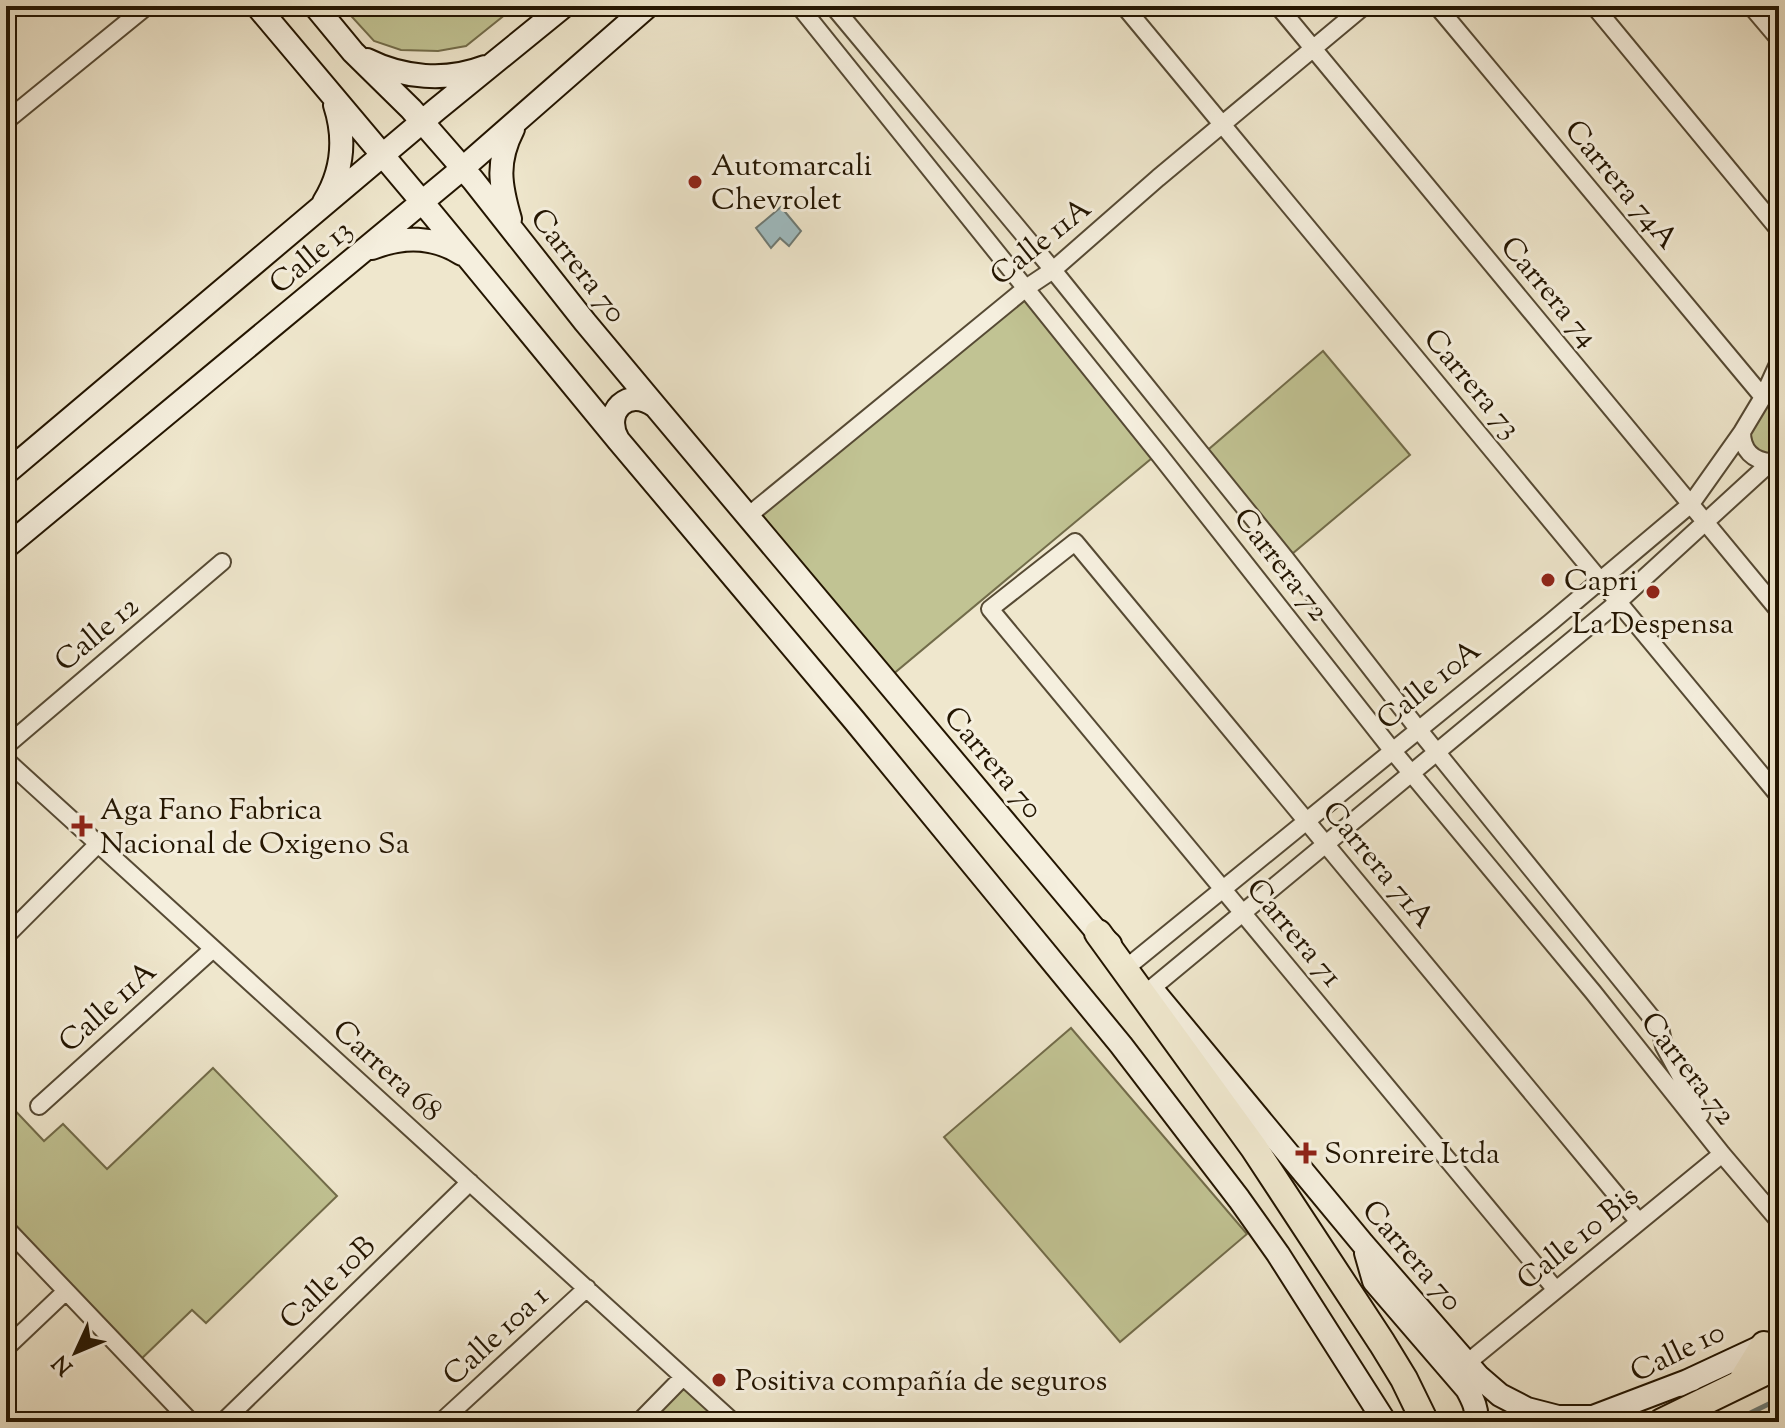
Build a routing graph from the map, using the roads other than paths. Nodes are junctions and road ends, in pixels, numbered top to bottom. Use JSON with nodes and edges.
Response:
{"nodes":[{"id":1,"x":147,"y":6,"type":"edge"},
{"id":2,"x":257,"y":6,"type":"edge"},
{"id":3,"x":315,"y":6,"type":"edge"},
{"id":4,"x":564,"y":6,"type":"edge"},
{"id":5,"x":648,"y":6,"type":"edge"},
{"id":6,"x":799,"y":6,"type":"edge"},
{"id":7,"x":833,"y":6,"type":"edge"},
{"id":8,"x":1124,"y":6,"type":"edge"},
{"id":9,"x":1278,"y":6,"type":"edge"},
{"id":10,"x":1364,"y":6,"type":"edge"},
{"id":11,"x":1437,"y":6,"type":"edge"},
{"id":12,"x":1594,"y":6,"type":"edge"},
{"id":13,"x":1751,"y":6,"type":"edge"},
{"id":14,"x":1779,"y":39,"type":"edge"},
{"id":15,"x":1313,"y":48,"type":"junction"},
{"id":16,"x":353,"y":52,"type":"junction"},
{"id":17,"x":497,"y":62,"type":"junction"},
{"id":18,"x":329,"y":93,"type":"junction"},
{"id":19,"x":519,"y":119,"type":"junction"},
{"id":20,"x":6,"y":121,"type":"edge"},
{"id":21,"x":423,"y":121,"type":"junction"},
{"id":22,"x":1222,"y":125,"type":"junction"},
{"id":23,"x":383,"y":157,"type":"junction"},
{"id":24,"x":463,"y":168,"type":"junction"},
{"id":25,"x":422,"y":202,"type":"junction"},
{"id":26,"x":316,"y":213,"type":"junction"},
{"id":27,"x":512,"y":228,"type":"junction"},
{"id":28,"x":1779,"y":230,"type":"edge"},
{"id":29,"x":354,"y":260,"type":"junction"},
{"id":30,"x":474,"y":265,"type":"junction"},
{"id":31,"x":1053,"y":270,"type":"junction"},
{"id":32,"x":1026,"y":288,"type":"junction"},
{"id":33,"x":1779,"y":362,"type":"edge"},
{"id":34,"x":1763,"y":397,"type":"junction"},
{"id":35,"x":656,"y":407,"type":"junction"},
{"id":36,"x":1742,"y":432,"type":"junction"},
{"id":37,"x":618,"y":440,"type":"junction"},
{"id":38,"x":1775,"y":459,"type":"edge"},
{"id":39,"x":6,"y":473,"type":"edge"},
{"id":40,"x":1691,"y":504,"type":"junction"},
{"id":41,"x":748,"y":516,"type":"junction"},
{"id":42,"x":1705,"y":522,"type":"junction"},
{"id":43,"x":6,"y":547,"type":"edge"},
{"id":44,"x":222,"y":562,"type":"dead end"},
{"id":45,"x":1600,"y":581,"type":"junction"},
{"id":46,"x":1618,"y":602,"type":"junction"},
{"id":47,"x":990,"y":609,"type":"joint"},
{"id":48,"x":1779,"y":611,"type":"edge"},
{"id":49,"x":1418,"y":729,"type":"junction"},
{"id":50,"x":6,"y":746,"type":"edge"},
{"id":51,"x":1392,"y":750,"type":"junction"},
{"id":52,"x":1438,"y":753,"type":"junction"},
{"id":53,"x":6,"y":760,"type":"edge"},
{"id":54,"x":1412,"y":774,"type":"junction"},
{"id":55,"x":1779,"y":796,"type":"edge"},
{"id":56,"x":1306,"y":820,"type":"junction"},
{"id":57,"x":98,"y":844,"type":"junction"},
{"id":58,"x":1326,"y":845,"type":"junction"},
{"id":59,"x":1223,"y":889,"type":"junction"},
{"id":60,"x":1243,"y":913,"type":"junction"},
{"id":61,"x":1098,"y":933,"type":"junction"},
{"id":62,"x":6,"y":936,"type":"edge"},
{"id":63,"x":213,"y":949,"type":"junction"},
{"id":64,"x":1131,"y":964,"type":"junction"},
{"id":65,"x":1152,"y":988,"type":"junction"},
{"id":66,"x":39,"y":1106,"type":"dead end"},
{"id":67,"x":1722,"y":1154,"type":"junction"},
{"id":68,"x":470,"y":1182,"type":"junction"},
{"id":69,"x":1779,"y":1221,"type":"edge"},
{"id":70,"x":1639,"y":1222,"type":"junction"},
{"id":71,"x":6,"y":1228,"type":"edge"},
{"id":72,"x":1363,"y":1244,"type":"junction"},
{"id":73,"x":587,"y":1288,"type":"junction"},
{"id":74,"x":1556,"y":1290,"type":"junction"},
{"id":75,"x":66,"y":1291,"type":"junction"},
{"id":76,"x":6,"y":1348,"type":"edge"},
{"id":77,"x":1775,"y":1349,"type":"edge"},
{"id":78,"x":1467,"y":1363,"type":"junction"},
{"id":79,"x":683,"y":1377,"type":"junction"},
{"id":80,"x":1693,"y":1379,"type":"junction"},
{"id":81,"x":191,"y":1422,"type":"edge"},
{"id":82,"x":223,"y":1422,"type":"edge"},
{"id":83,"x":441,"y":1422,"type":"edge"},
{"id":84,"x":639,"y":1422,"type":"edge"},
{"id":85,"x":733,"y":1422,"type":"edge"},
{"id":86,"x":1388,"y":1422,"type":"edge"},
{"id":87,"x":1425,"y":1422,"type":"edge"},
{"id":88,"x":1476,"y":1422,"type":"edge"},
{"id":89,"x":1603,"y":1422,"type":"edge"},
{"id":90,"x":1662,"y":1422,"type":"edge"}],
"edges":[{"from":1,"to":20,"type":"street"},
{"from":2,"to":18,"type":"street"},
{"from":3,"to":16,"type":"street","name":"Carrera 70"},
{"from":4,"to":17,"type":"street","name":"Calle 13"},
{"from":5,"to":19,"type":"street","name":"Calle 13"},
{"from":6,"to":32,"type":"street","name":"Carrera 72"},
{"from":7,"to":31,"type":"street","name":"Carrera 72"},
{"from":8,"to":22,"type":"street","name":"Carrera 73"},
{"from":9,"to":15,"type":"street","name":"Carrera 74"},
{"from":10,"to":15,"type":"street","name":"Calle 11A"},
{"from":11,"to":34,"type":"street","name":"Carrera 74A"},
{"from":12,"to":28,"type":"street"},
{"from":13,"to":14,"type":"street"},
{"from":15,"to":22,"type":"street","name":"Calle 11A"},
{"from":15,"to":40,"type":"street","name":"Carrera 74"},
{"from":16,"to":17,"type":"street"},
{"from":16,"to":21,"type":"street","name":"Carrera 70"},
{"from":17,"to":21,"type":"street","name":"Calle 13"},
{"from":18,"to":23,"type":"street"},
{"from":18,"to":26,"type":"street"},
{"from":19,"to":24,"type":"street","name":"Calle 13"},
{"from":19,"to":27,"type":"street"},
{"from":21,"to":23,"type":"street","name":"Calle 13"},
{"from":21,"to":24,"type":"street","name":"Carrera 70"},
{"from":22,"to":31,"type":"street","name":"Calle 11A"},
{"from":22,"to":45,"type":"street","name":"Carrera 73"},
{"from":23,"to":25,"type":"street"},
{"from":23,"to":26,"type":"street","name":"Calle 13"},
{"from":24,"to":25,"type":"street","name":"Calle 13"},
{"from":24,"to":27,"type":"street","name":"Carrera 70"},
{"from":25,"to":29,"type":"street","name":"Calle 13"},
{"from":25,"to":30,"type":"street"},
{"from":26,"to":39,"type":"street","name":"Calle 13"},
{"from":27,"to":35,"type":"street","name":"Carrera 70"},
{"from":29,"to":30,"type":"street"},
{"from":29,"to":43,"type":"street","name":"Calle 13"},
{"from":30,"to":37,"type":"street"},
{"from":31,"to":32,"type":"street","name":"Calle 11A"},
{"from":31,"to":49,"type":"street","name":"Carrera 72"},
{"from":32,"to":41,"type":"street","name":"Calle 11A"},
{"from":32,"to":51,"type":"street","name":"Carrera 72"},
{"from":33,"to":34,"type":"street","name":"Calle 10A"},
{"from":34,"to":36,"type":"street","name":"Calle 10A"},
{"from":35,"to":37,"type":"street"},
{"from":35,"to":41,"type":"street","name":"Carrera 70"},
{"from":36,"to":38,"type":"street","name":"Calle 10A"},
{"from":36,"to":40,"type":"street","name":"Calle 10A"},
{"from":37,"to":86,"type":"street"},
{"from":38,"to":42,"type":"street","name":"Calle 10A"},
{"from":40,"to":42,"type":"street","name":"Carrera 74"},
{"from":40,"to":45,"type":"street","name":"Calle 10A"},
{"from":41,"to":61,"type":"street","name":"Carrera 70"},
{"from":42,"to":46,"type":"street","name":"Calle 10A"},
{"from":42,"to":48,"type":"street","name":"Carrera 74"},
{"from":44,"to":50,"type":"street","name":"Calle 12"},
{"from":45,"to":46,"type":"street","name":"Carrera 73"},
{"from":45,"to":49,"type":"street","name":"Calle 10A"},
{"from":46,"to":52,"type":"street","name":"Calle 10A"},
{"from":46,"to":55,"type":"street","name":"Carrera 73"},
{"from":47,"to":56,"type":"street","name":"Carrera 71A"},
{"from":47,"to":59,"type":"street","name":"Carrera 71"},
{"from":49,"to":51,"type":"street","name":"Calle 10A"},
{"from":49,"to":52,"type":"street","name":"Carrera 72"},
{"from":51,"to":54,"type":"street","name":"Carrera 72"},
{"from":51,"to":56,"type":"street","name":"Calle 10A"},
{"from":52,"to":54,"type":"street","name":"Calle 10A"},
{"from":52,"to":67,"type":"street","name":"Carrera 72"},
{"from":53,"to":57,"type":"street","name":"Carrera 68"},
{"from":54,"to":58,"type":"street","name":"Calle 10A"},
{"from":54,"to":67,"type":"street","name":"Carrera 72"},
{"from":56,"to":58,"type":"street","name":"Carrera 71A"},
{"from":56,"to":59,"type":"street","name":"Calle 10A"},
{"from":57,"to":62,"type":"street"},
{"from":57,"to":63,"type":"street","name":"Carrera 68"},
{"from":58,"to":60,"type":"street","name":"Calle 10A"},
{"from":58,"to":70,"type":"street","name":"Carrera 71A"},
{"from":59,"to":60,"type":"street","name":"Carrera 71"},
{"from":59,"to":64,"type":"street","name":"Calle 10A"},
{"from":60,"to":65,"type":"street","name":"Calle 10A"},
{"from":60,"to":74,"type":"street","name":"Carrera 71"},
{"from":61,"to":64,"type":"street","name":"Carrera 70"},
{"from":61,"to":87,"type":"main road"},
{"from":63,"to":66,"type":"street","name":"Calle 11A"},
{"from":63,"to":68,"type":"street","name":"Carrera 68"},
{"from":64,"to":65,"type":"street","name":"Carrera 70"},
{"from":65,"to":72,"type":"street","name":"Carrera 70"},
{"from":67,"to":69,"type":"street","name":"Carrera 72"},
{"from":67,"to":70,"type":"street","name":"Calle 10 Bis"},
{"from":68,"to":73,"type":"street","name":"Carrera 68"},
{"from":68,"to":82,"type":"street","name":"Calle 10B"},
{"from":70,"to":74,"type":"street","name":"Calle 10 Bis"},
{"from":71,"to":75,"type":"street"},
{"from":72,"to":78,"type":"street","name":"Carrera 70"},
{"from":72,"to":88,"type":"street"},
{"from":73,"to":79,"type":"street","name":"Carrera 68"},
{"from":73,"to":83,"type":"street","name":"Calle 10a 1"},
{"from":74,"to":78,"type":"street","name":"Calle 10 Bis"},
{"from":75,"to":76,"type":"street"},
{"from":75,"to":81,"type":"street"},
{"from":77,"to":80,"type":"street","name":"Calle 10"},
{"from":77,"to":90,"type":"main road","name":"Calle 10"},
{"from":78,"to":80,"type":"street","name":"Carrera 70"},
{"from":79,"to":84,"type":"street"},
{"from":79,"to":85,"type":"street","name":"Carrera 68"},
{"from":80,"to":89,"type":"street","name":"Calle 10"}]}
